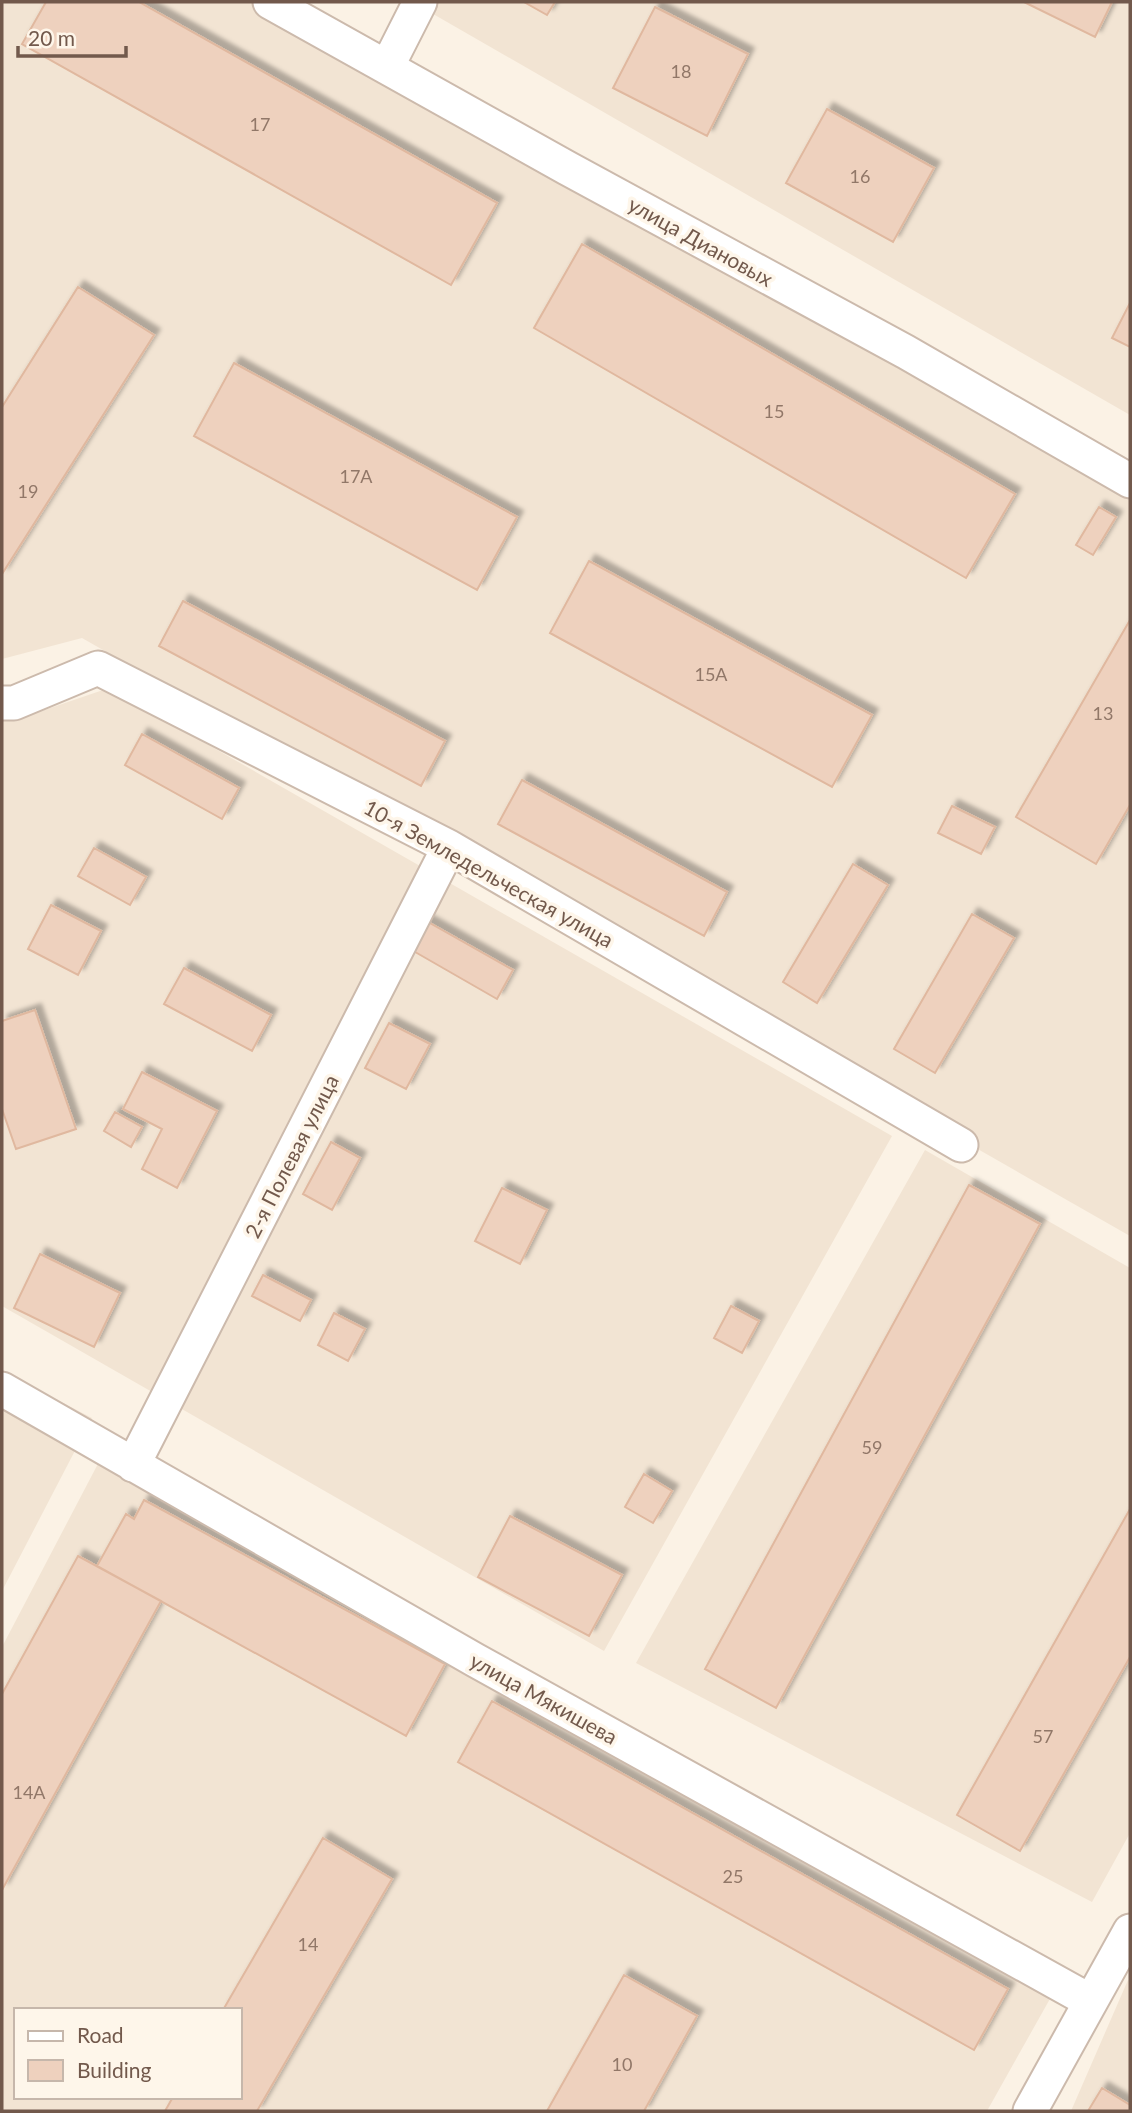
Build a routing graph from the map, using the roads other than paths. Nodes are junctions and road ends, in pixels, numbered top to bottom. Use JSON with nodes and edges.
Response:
{"nodes":[{"id":1,"x":270,"y":2,"type":"edge"},
{"id":2,"x":420,"y":2,"type":"edge"},
{"id":3,"x":387,"y":67,"type":"junction"},
{"id":4,"x":1130,"y":481,"type":"edge"},
{"id":5,"x":2,"y":703,"type":"edge"},
{"id":6,"x":449,"y":847,"type":"junction"},
{"id":7,"x":961,"y":1145,"type":"dead end"},
{"id":8,"x":2,"y":1389,"type":"edge"},
{"id":9,"x":133,"y":1465,"type":"junction"},
{"id":10,"x":1130,"y":1931,"type":"edge"},
{"id":11,"x":1090,"y":2001,"type":"junction"},
{"id":12,"x":1030,"y":2111,"type":"edge"}],
"edges":[{"from":1,"to":3,"type":"street","name":"улица Диановых"},
{"from":2,"to":3,"type":"street"},
{"from":3,"to":4,"type":"street","name":"улица Диановых"},
{"from":5,"to":6,"type":"street","name":"10-я Земледельческая улица"},
{"from":6,"to":7,"type":"street","name":"10-я Земледельческая улица"},
{"from":6,"to":9,"type":"street","name":"2-я Полевая улица"},
{"from":8,"to":9,"type":"street","name":"улица Мякишева"},
{"from":9,"to":11,"type":"street","name":"улица Мякишева"},
{"from":10,"to":11,"type":"street"},
{"from":11,"to":12,"type":"street"}]}
